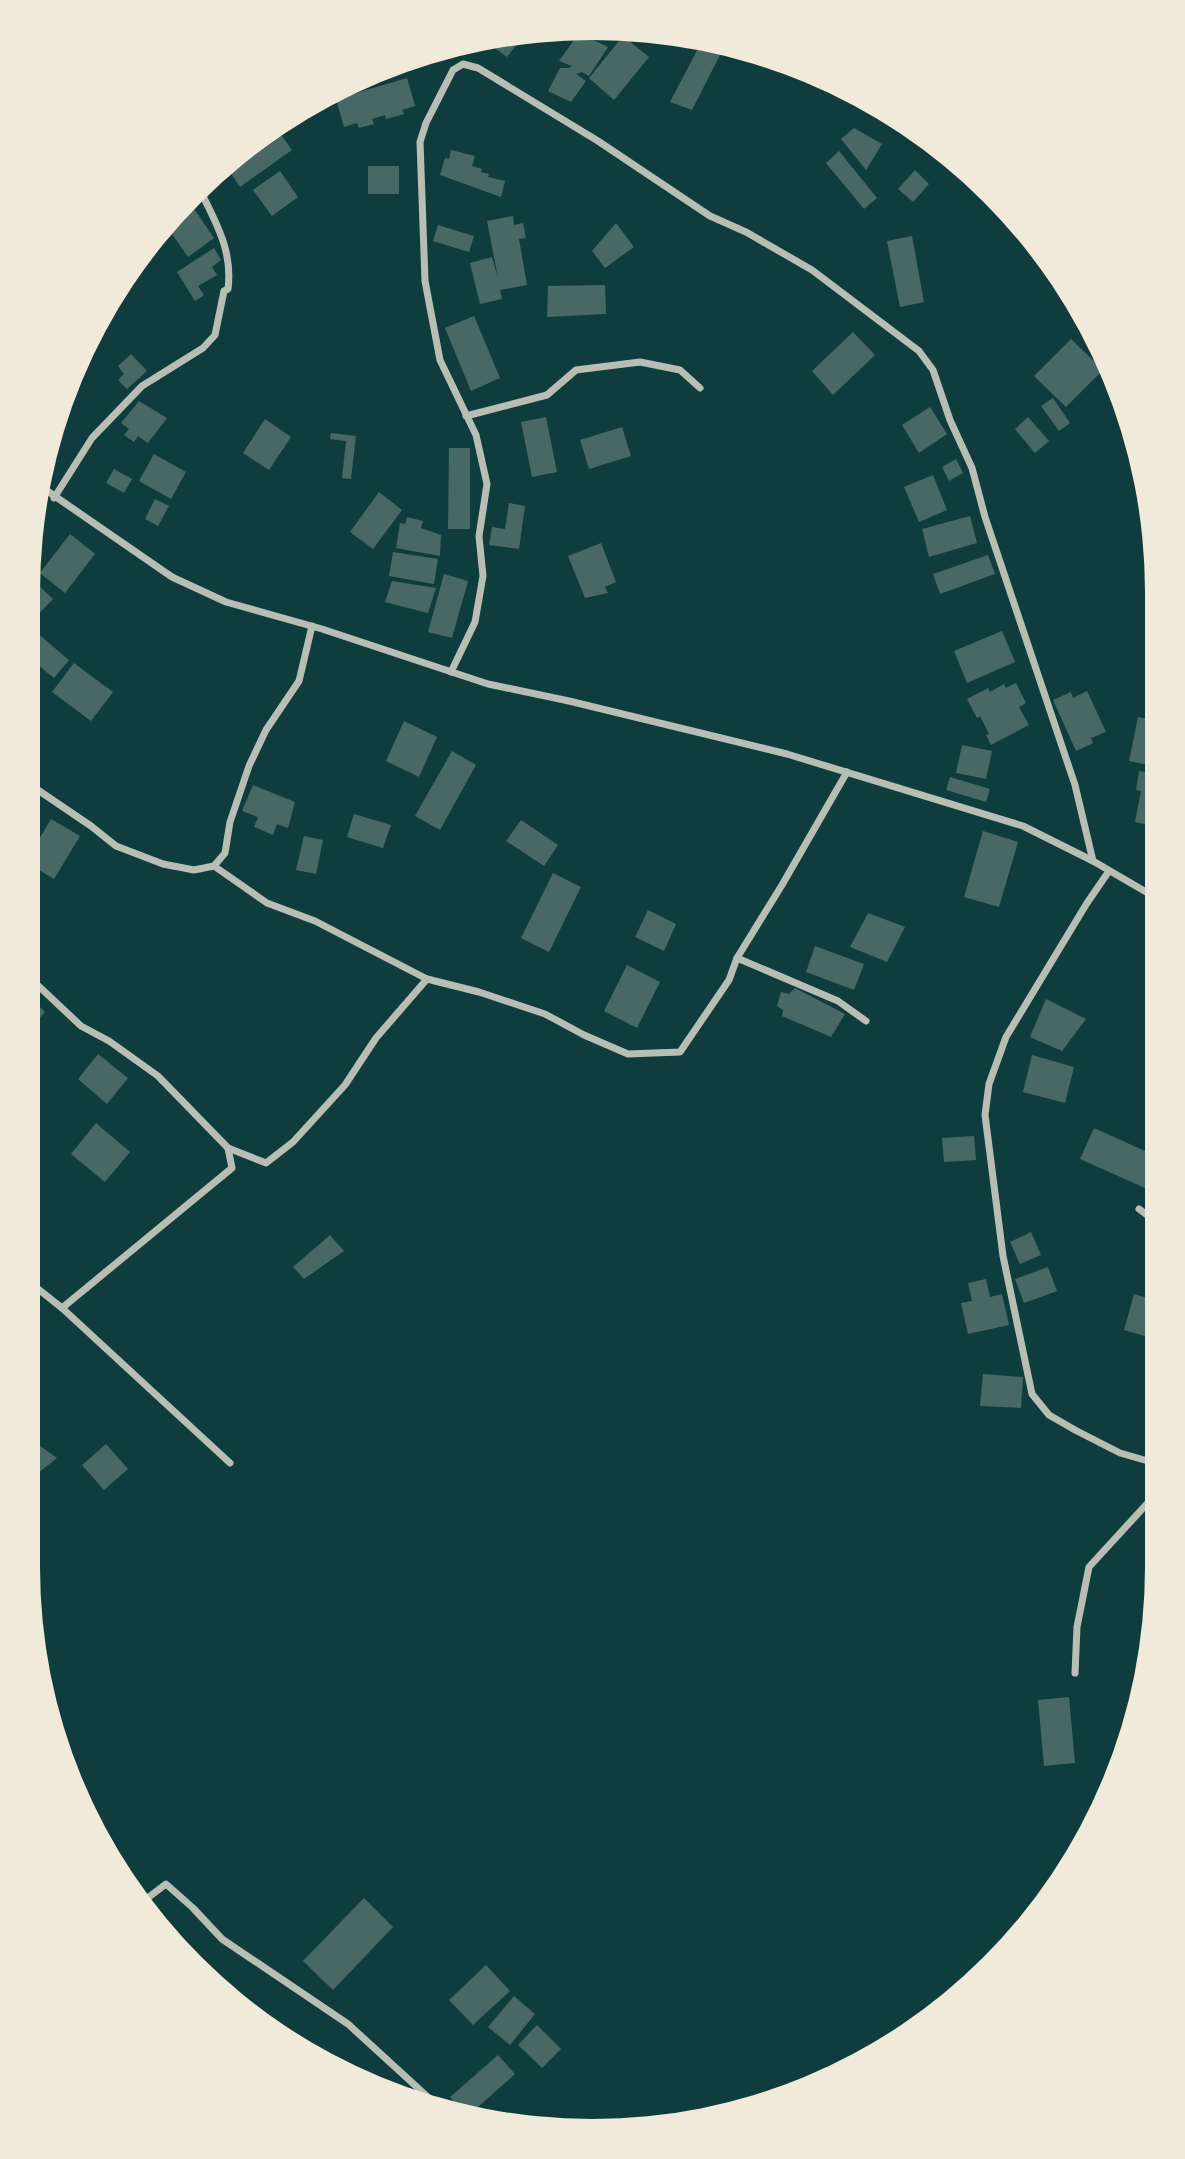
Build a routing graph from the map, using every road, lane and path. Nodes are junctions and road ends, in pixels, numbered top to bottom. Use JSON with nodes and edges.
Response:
{"nodes":[{"id":1,"x":204,"y":200,"type":"edge"},
{"id":2,"x":700,"y":388,"type":"dead end"},
{"id":3,"x":466,"y":416,"type":"junction"},
{"id":4,"x":49,"y":494,"type":"edge"},
{"id":5,"x":54,"y":498,"type":"junction"},
{"id":6,"x":312,"y":626,"type":"junction"},
{"id":7,"x":451,"y":672,"type":"junction"},
{"id":8,"x":847,"y":772,"type":"junction"},
{"id":9,"x":40,"y":791,"type":"edge"},
{"id":10,"x":1093,"y":861,"type":"junction"},
{"id":11,"x":214,"y":866,"type":"junction"},
{"id":12,"x":1109,"y":871,"type":"junction"},
{"id":13,"x":1145,"y":891,"type":"edge"},
{"id":14,"x":737,"y":957,"type":"junction"},
{"id":15,"x":427,"y":979,"type":"junction"},
{"id":16,"x":40,"y":987,"type":"edge"},
{"id":17,"x":866,"y":1021,"type":"dead end"},
{"id":18,"x":228,"y":1148,"type":"junction"},
{"id":19,"x":1139,"y":1209,"type":"dead end"},
{"id":20,"x":1145,"y":1214,"type":"edge"},
{"id":21,"x":40,"y":1291,"type":"edge"},
{"id":22,"x":62,"y":1308,"type":"junction"},
{"id":23,"x":1145,"y":1460,"type":"edge"},
{"id":24,"x":230,"y":1464,"type":"dead end"},
{"id":25,"x":1145,"y":1507,"type":"edge"},
{"id":26,"x":1075,"y":1673,"type":"dead end"},
{"id":27,"x":149,"y":1897,"type":"edge"},
{"id":28,"x":418,"y":2090,"type":"edge"}],
"edges":[{"from":1,"to":5,"type":"street"},
{"from":2,"to":3,"type":"street"},
{"from":3,"to":7,"type":"street"},
{"from":3,"to":10,"type":"street"},
{"from":4,"to":5,"type":"street"},
{"from":5,"to":6,"type":"street"},
{"from":6,"to":7,"type":"street"},
{"from":6,"to":11,"type":"street"},
{"from":7,"to":8,"type":"street"},
{"from":8,"to":10,"type":"street"},
{"from":8,"to":14,"type":"street"},
{"from":9,"to":11,"type":"street"},
{"from":10,"to":12,"type":"street"},
{"from":11,"to":15,"type":"street"},
{"from":12,"to":13,"type":"street"},
{"from":12,"to":23,"type":"street"},
{"from":14,"to":15,"type":"street"},
{"from":14,"to":17,"type":"street"},
{"from":15,"to":18,"type":"street"},
{"from":16,"to":18,"type":"street"},
{"from":18,"to":22,"type":"street"},
{"from":19,"to":20,"type":"street"},
{"from":21,"to":22,"type":"street"},
{"from":22,"to":24,"type":"street"},
{"from":25,"to":26,"type":"street"},
{"from":27,"to":28,"type":"street"}]}
